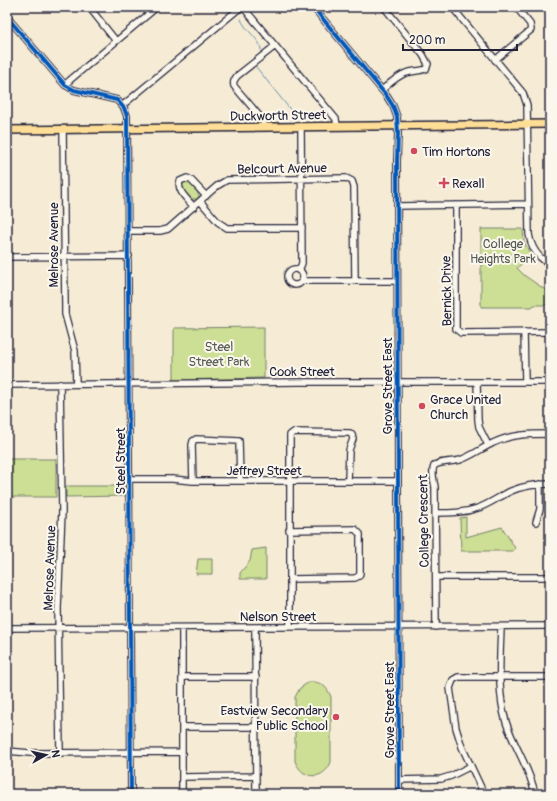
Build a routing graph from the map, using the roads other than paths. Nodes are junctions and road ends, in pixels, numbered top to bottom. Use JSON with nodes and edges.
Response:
{"nodes":[{"id":1,"x":89,"y":7,"type":"edge"},
{"id":2,"x":157,"y":7,"type":"edge"},
{"id":3,"x":242,"y":7,"type":"edge"},
{"id":4,"x":313,"y":7,"type":"edge"},
{"id":5,"x":384,"y":7,"type":"edge"},
{"id":6,"x":452,"y":7,"type":"edge"},
{"id":7,"x":516,"y":7,"type":"edge"},
{"id":8,"x":7,"y":17,"type":"edge"},
{"id":9,"x":116,"y":41,"type":"junction"},
{"id":10,"x":275,"y":46,"type":"junction"},
{"id":11,"x":495,"y":60,"type":"junction"},
{"id":12,"x":65,"y":85,"type":"junction"},
{"id":13,"x":382,"y":90,"type":"junction"},
{"id":14,"x":122,"y":105,"type":"junction"},
{"id":15,"x":527,"y":124,"type":"junction"},
{"id":16,"x":550,"y":124,"type":"edge"},
{"id":17,"x":398,"y":125,"type":"junction"},
{"id":18,"x":337,"y":126,"type":"junction"},
{"id":19,"x":265,"y":127,"type":"junction"},
{"id":20,"x":301,"y":127,"type":"junction"},
{"id":21,"x":8,"y":128,"type":"edge"},
{"id":22,"x":64,"y":129,"type":"junction"},
{"id":23,"x":128,"y":129,"type":"junction"},
{"id":24,"x":302,"y":178,"type":"junction"},
{"id":25,"x":206,"y":196,"type":"junction"},
{"id":26,"x":200,"y":201,"type":"junction"},
{"id":27,"x":528,"y":204,"type":"junction"},
{"id":28,"x":456,"y":205,"type":"junction"},
{"id":29,"x":194,"y":206,"type":"junction"},
{"id":30,"x":397,"y":206,"type":"junction"},
{"id":31,"x":302,"y":228,"type":"junction"},
{"id":32,"x":128,"y":231,"type":"junction"},
{"id":33,"x":128,"y":256,"type":"junction"},
{"id":34,"x":7,"y":257,"type":"edge"},
{"id":35,"x":64,"y":257,"type":"junction"},
{"id":36,"x":550,"y":264,"type":"edge"},
{"id":37,"x":299,"y":270,"type":"junction"},
{"id":38,"x":302,"y":281,"type":"junction"},
{"id":39,"x":355,"y":281,"type":"junction"},
{"id":40,"x":397,"y":281,"type":"junction"},
{"id":41,"x":524,"y":332,"type":"junction"},
{"id":42,"x":550,"y":332,"type":"edge"},
{"id":43,"x":397,"y":382,"type":"junction"},
{"id":44,"x":477,"y":382,"type":"junction"},
{"id":45,"x":524,"y":382,"type":"junction"},
{"id":46,"x":550,"y":382,"type":"edge"},
{"id":47,"x":60,"y":384,"type":"junction"},
{"id":48,"x":76,"y":384,"type":"junction"},
{"id":49,"x":129,"y":384,"type":"junction"},
{"id":50,"x":7,"y":385,"type":"edge"},
{"id":51,"x":550,"y":434,"type":"edge"},
{"id":52,"x":488,"y":445,"type":"junction"},
{"id":53,"x":130,"y":479,"type":"junction"},
{"id":54,"x":240,"y":480,"type":"junction"},
{"id":55,"x":348,"y":480,"type":"junction"},
{"id":56,"x":193,"y":481,"type":"junction"},
{"id":57,"x":289,"y":481,"type":"junction"},
{"id":58,"x":398,"y":481,"type":"junction"},
{"id":59,"x":540,"y":484,"type":"junction"},
{"id":60,"x":550,"y":484,"type":"edge"},
{"id":61,"x":435,"y":513,"type":"junction"},
{"id":62,"x":536,"y":522,"type":"dead end"},
{"id":63,"x":289,"y":530,"type":"junction"},
{"id":64,"x":436,"y":577,"type":"junction"},
{"id":65,"x":550,"y":577,"type":"edge"},
{"id":66,"x":290,"y":579,"type":"junction"},
{"id":67,"x":550,"y":626,"type":"edge"},
{"id":68,"x":255,"y":627,"type":"junction"},
{"id":69,"x":290,"y":627,"type":"junction"},
{"id":70,"x":398,"y":627,"type":"junction"},
{"id":71,"x":436,"y":627,"type":"junction"},
{"id":72,"x":501,"y":627,"type":"junction"},
{"id":73,"x":7,"y":628,"type":"edge"},
{"id":74,"x":58,"y":628,"type":"junction"},
{"id":75,"x":130,"y":628,"type":"junction"},
{"id":76,"x":182,"y":628,"type":"junction"},
{"id":77,"x":182,"y":677,"type":"junction"},
{"id":78,"x":256,"y":677,"type":"junction"},
{"id":79,"x":501,"y":677,"type":"junction"},
{"id":80,"x":550,"y":677,"type":"edge"},
{"id":81,"x":182,"y":727,"type":"junction"},
{"id":82,"x":256,"y":727,"type":"junction"},
{"id":83,"x":7,"y":751,"type":"edge"},
{"id":84,"x":131,"y":752,"type":"junction"},
{"id":85,"x":182,"y":752,"type":"junction"},
{"id":86,"x":60,"y":753,"type":"junction"},
{"id":87,"x":471,"y":766,"type":"junction"},
{"id":88,"x":255,"y":776,"type":"junction"},
{"id":89,"x":182,"y":777,"type":"junction"},
{"id":90,"x":399,"y":780,"type":"junction"},
{"id":91,"x":131,"y":794,"type":"edge"},
{"id":92,"x":182,"y":794,"type":"edge"},
{"id":93,"x":256,"y":794,"type":"edge"},
{"id":94,"x":399,"y":794,"type":"edge"},
{"id":95,"x":484,"y":794,"type":"edge"},
{"id":96,"x":535,"y":794,"type":"edge"}],
"edges":[{"from":1,"to":9,"type":"street"},
{"from":2,"to":9,"type":"street"},
{"from":3,"to":10,"type":"street"},
{"from":3,"to":14,"type":"street"},
{"from":4,"to":13,"type":"street","name":"Grove Street East"},
{"from":5,"to":13,"type":"street"},
{"from":6,"to":11,"type":"street"},
{"from":7,"to":11,"type":"street"},
{"from":8,"to":12,"type":"street"},
{"from":9,"to":12,"type":"street"},
{"from":10,"to":18,"type":"street"},
{"from":10,"to":19,"type":"street"},
{"from":11,"to":15,"type":"street"},
{"from":12,"to":14,"type":"street"},
{"from":13,"to":17,"type":"street","name":"Grove Street East"},
{"from":14,"to":23,"type":"street","name":"Steel Street"},
{"from":15,"to":16,"type":"main road","name":"Duckworth Street"},
{"from":15,"to":17,"type":"main road","name":"Duckworth Street"},
{"from":15,"to":27,"type":"street"},
{"from":17,"to":18,"type":"main road","name":"Duckworth Street"},
{"from":17,"to":30,"type":"street","name":"Grove Street East"},
{"from":18,"to":20,"type":"main road","name":"Duckworth Street"},
{"from":19,"to":20,"type":"main road","name":"Duckworth Street"},
{"from":19,"to":23,"type":"main road","name":"Duckworth Street"},
{"from":20,"to":24,"type":"street"},
{"from":21,"to":22,"type":"main road","name":"Duckworth Street"},
{"from":22,"to":23,"type":"main road","name":"Duckworth Street"},
{"from":22,"to":35,"type":"street","name":"Melrose Avenue"},
{"from":23,"to":32,"type":"street","name":"Steel Street"},
{"from":24,"to":25,"type":"street","name":"Belcourt Avenue"},
{"from":24,"to":31,"type":"street"},
{"from":24,"to":39,"type":"street","name":"Belcourt Avenue"},
{"from":25,"to":26,"type":"street","name":"Belcourt Avenue"},
{"from":25,"to":29,"type":"street"},
{"from":26,"to":29,"type":"street","name":"Belcourt Avenue"},
{"from":26,"to":31,"type":"street"},
{"from":27,"to":28,"type":"street"},
{"from":27,"to":36,"type":"street"},
{"from":28,"to":30,"type":"street"},
{"from":28,"to":41,"type":"street","name":"Bernick Drive"},
{"from":29,"to":32,"type":"street","name":"Belcourt Avenue"},
{"from":30,"to":40,"type":"street","name":"Grove Street East"},
{"from":31,"to":37,"type":"street"},
{"from":32,"to":33,"type":"street","name":"Steel Street"},
{"from":33,"to":35,"type":"street"},
{"from":33,"to":49,"type":"street","name":"Steel Street"},
{"from":34,"to":35,"type":"street"},
{"from":35,"to":48,"type":"street","name":"Melrose Avenue"},
{"from":37,"to":38,"type":"street"},
{"from":37,"to":38,"type":"street"},
{"from":38,"to":39,"type":"street"},
{"from":39,"to":40,"type":"street"},
{"from":40,"to":43,"type":"street","name":"Grove Street East"},
{"from":41,"to":42,"type":"street","name":"Bernick Drive"},
{"from":41,"to":45,"type":"street"},
{"from":43,"to":44,"type":"street","name":"Cook Street"},
{"from":43,"to":49,"type":"street","name":"Cook Street"},
{"from":43,"to":58,"type":"street","name":"Grove Street East"},
{"from":44,"to":45,"type":"street","name":"Cook Street"},
{"from":44,"to":52,"type":"street"},
{"from":45,"to":46,"type":"street","name":"Cook Street"},
{"from":47,"to":48,"type":"street","name":"Cook Street"},
{"from":47,"to":50,"type":"street","name":"Cook Street"},
{"from":47,"to":74,"type":"street","name":"Melrose Avenue"},
{"from":48,"to":49,"type":"street","name":"Cook Street"},
{"from":49,"to":53,"type":"street","name":"Steel Street"},
{"from":51,"to":52,"type":"street","name":"College Crescent"},
{"from":52,"to":61,"type":"street","name":"College Crescent"},
{"from":53,"to":56,"type":"street","name":"Jeffrey Street"},
{"from":53,"to":75,"type":"street","name":"Steel Street"},
{"from":54,"to":56,"type":"street","name":"Jeffrey Street"},
{"from":54,"to":56,"type":"street"},
{"from":54,"to":57,"type":"street","name":"Jeffrey Street"},
{"from":55,"to":57,"type":"street","name":"Jeffrey Street"},
{"from":55,"to":57,"type":"street"},
{"from":55,"to":58,"type":"street","name":"Jeffrey Street"},
{"from":57,"to":63,"type":"street"},
{"from":58,"to":70,"type":"street","name":"Grove Street East"},
{"from":59,"to":60,"type":"street"},
{"from":59,"to":61,"type":"street"},
{"from":59,"to":62,"type":"street"},
{"from":61,"to":64,"type":"street","name":"College Crescent"},
{"from":63,"to":66,"type":"street"},
{"from":63,"to":66,"type":"street"},
{"from":64,"to":65,"type":"street"},
{"from":64,"to":71,"type":"street","name":"College Crescent"},
{"from":66,"to":69,"type":"street"},
{"from":67,"to":72,"type":"street","name":"Nelson Street"},
{"from":68,"to":69,"type":"street","name":"Nelson Street"},
{"from":68,"to":76,"type":"street","name":"Nelson Street"},
{"from":68,"to":78,"type":"street"},
{"from":69,"to":70,"type":"street","name":"Nelson Street"},
{"from":70,"to":71,"type":"street","name":"Nelson Street"},
{"from":70,"to":90,"type":"street","name":"Grove Street East"},
{"from":71,"to":72,"type":"street","name":"Nelson Street"},
{"from":72,"to":79,"type":"street"},
{"from":73,"to":74,"type":"street","name":"Nelson Street"},
{"from":74,"to":75,"type":"street","name":"Nelson Street"},
{"from":74,"to":86,"type":"street","name":"Melrose Avenue"},
{"from":75,"to":76,"type":"street","name":"Nelson Street"},
{"from":75,"to":84,"type":"street","name":"Steel Street"},
{"from":76,"to":77,"type":"street"},
{"from":77,"to":78,"type":"street"},
{"from":77,"to":81,"type":"street"},
{"from":78,"to":82,"type":"street"},
{"from":79,"to":80,"type":"street"},
{"from":79,"to":87,"type":"street"},
{"from":79,"to":96,"type":"street"},
{"from":81,"to":82,"type":"street"},
{"from":81,"to":85,"type":"street"},
{"from":82,"to":88,"type":"street"},
{"from":83,"to":86,"type":"street"},
{"from":84,"to":85,"type":"street"},
{"from":84,"to":86,"type":"street"},
{"from":84,"to":91,"type":"street","name":"Steel Street"},
{"from":85,"to":89,"type":"street"},
{"from":87,"to":90,"type":"street"},
{"from":87,"to":95,"type":"street"},
{"from":88,"to":89,"type":"street"},
{"from":88,"to":93,"type":"street"},
{"from":89,"to":92,"type":"street"},
{"from":90,"to":94,"type":"street","name":"Grove Street East"}]}
